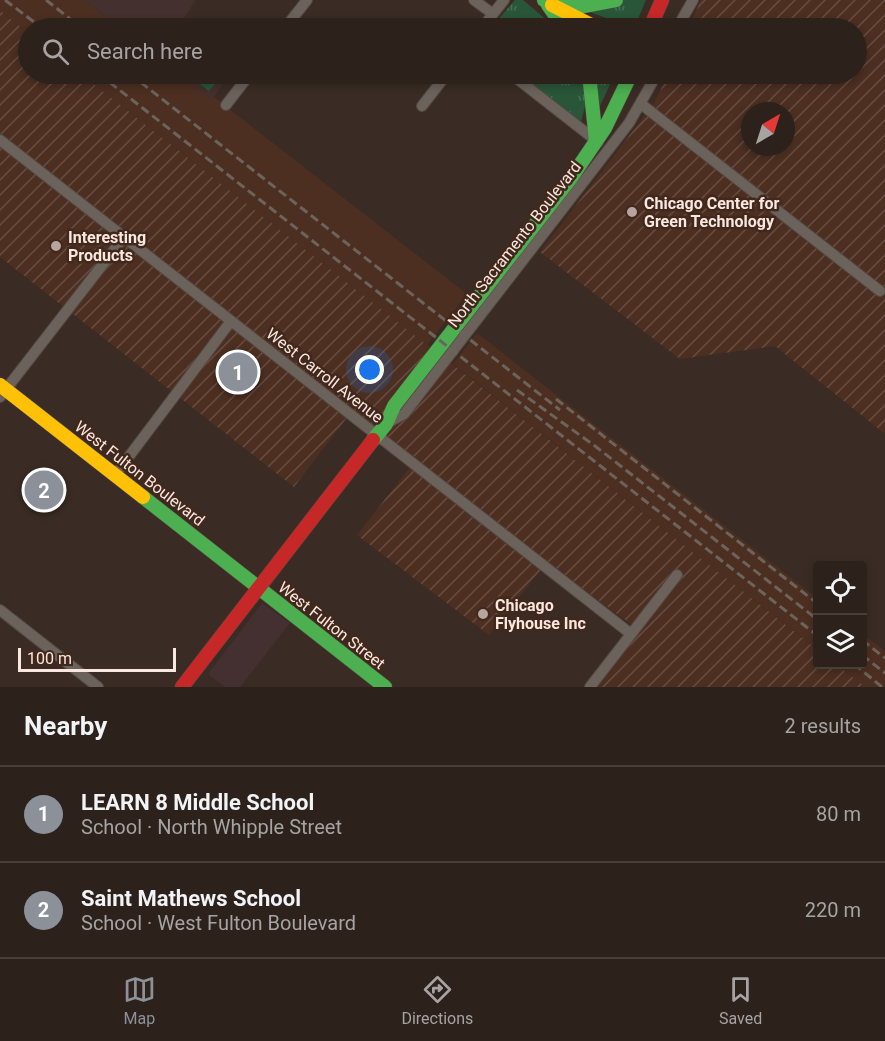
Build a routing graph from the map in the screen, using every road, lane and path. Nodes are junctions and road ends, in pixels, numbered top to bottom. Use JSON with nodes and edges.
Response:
{"nodes":[{"id":1,"x":307,"y":0,"type":"edge"},
{"id":2,"x":474,"y":0,"type":"edge"},
{"id":3,"x":504,"y":0,"type":"edge"},
{"id":4,"x":544,"y":0,"type":"edge"},
{"id":5,"x":616,"y":0,"type":"edge"},
{"id":6,"x":662,"y":0,"type":"edge"},
{"id":7,"x":693,"y":0,"type":"edge"},
{"id":8,"x":493,"y":14,"type":"junction"},
{"id":9,"x":293,"y":18,"type":"edge"},
{"id":10,"x":490,"y":18,"type":"edge"},
{"id":11,"x":557,"y":18,"type":"edge"},
{"id":12,"x":578,"y":18,"type":"edge"},
{"id":13,"x":654,"y":18,"type":"edge"},
{"id":14,"x":683,"y":18,"type":"edge"},
{"id":15,"x":242,"y":84,"type":"edge"},
{"id":16,"x":439,"y":84,"type":"edge"},
{"id":17,"x":524,"y":84,"type":"edge"},
{"id":18,"x":591,"y":84,"type":"edge"},
{"id":19,"x":626,"y":84,"type":"edge"},
{"id":20,"x":652,"y":84,"type":"edge"},
{"id":21,"x":641,"y":104,"type":"junction"},
{"id":22,"x":226,"y":105,"type":"dead end"},
{"id":23,"x":422,"y":106,"type":"dead end"},
{"id":24,"x":0,"y":140,"type":"edge"},
{"id":25,"x":596,"y":141,"type":"junction"},
{"id":26,"x":608,"y":150,"type":"junction"},
{"id":27,"x":124,"y":237,"type":"junction"},
{"id":28,"x":880,"y":291,"type":"dead end"},
{"id":29,"x":231,"y":321,"type":"junction"},
{"id":30,"x":2,"y":390,"type":"edge"},
{"id":31,"x":381,"y":430,"type":"junction"},
{"id":32,"x":115,"y":475,"type":"junction"},
{"id":33,"x":677,"y":575,"type":"dead end"},
{"id":34,"x":259,"y":588,"type":"junction"},
{"id":35,"x":0,"y":610,"type":"edge"},
{"id":36,"x":631,"y":634,"type":"junction"},
{"id":37,"x":98,"y":687,"type":"edge"},
{"id":38,"x":182,"y":687,"type":"edge"},
{"id":39,"x":385,"y":687,"type":"edge"},
{"id":40,"x":590,"y":687,"type":"edge"}],
"edges":[{"from":1,"to":9,"type":"street"},
{"from":2,"to":8,"type":"street"},
{"from":3,"to":8,"type":"street"},
{"from":4,"to":5,"type":"street"},
{"from":4,"to":11,"type":"street"},
{"from":4,"to":12,"type":"street"},
{"from":6,"to":13,"type":"street"},
{"from":7,"to":14,"type":"street"},
{"from":8,"to":10,"type":"street"},
{"from":15,"to":22,"type":"street"},
{"from":16,"to":23,"type":"street"},
{"from":17,"to":25,"type":"street"},
{"from":18,"to":25,"type":"street"},
{"from":19,"to":25,"type":"street","name":"North Sacramento Boulevard"},
{"from":20,"to":21,"type":"street","name":"North Sacramento Boulevard"},
{"from":21,"to":26,"type":"street","name":"North Sacramento Boulevard"},
{"from":21,"to":28,"type":"street"},
{"from":24,"to":27,"type":"street","name":"West Carroll Avenue"},
{"from":25,"to":26,"type":"street"},
{"from":25,"to":31,"type":"street","name":"North Sacramento Boulevard"},
{"from":26,"to":31,"type":"street","name":"North Sacramento Boulevard"},
{"from":27,"to":29,"type":"street","name":"West Carroll Avenue"},
{"from":27,"to":30,"type":"street"},
{"from":29,"to":31,"type":"street","name":"West Carroll Avenue"},
{"from":29,"to":32,"type":"street"},
{"from":30,"to":32,"type":"street","name":"West Fulton Boulevard"},
{"from":31,"to":34,"type":"street","name":"North Sacramento Boulevard"},
{"from":31,"to":36,"type":"street","name":"West Carroll Avenue"},
{"from":32,"to":34,"type":"street","name":"West Fulton Boulevard"},
{"from":33,"to":36,"type":"street"},
{"from":34,"to":38,"type":"street","name":"North Sacramento Boulevard"},
{"from":34,"to":39,"type":"street","name":"West Fulton Street"},
{"from":35,"to":37,"type":"street"},
{"from":36,"to":40,"type":"street"}]}
